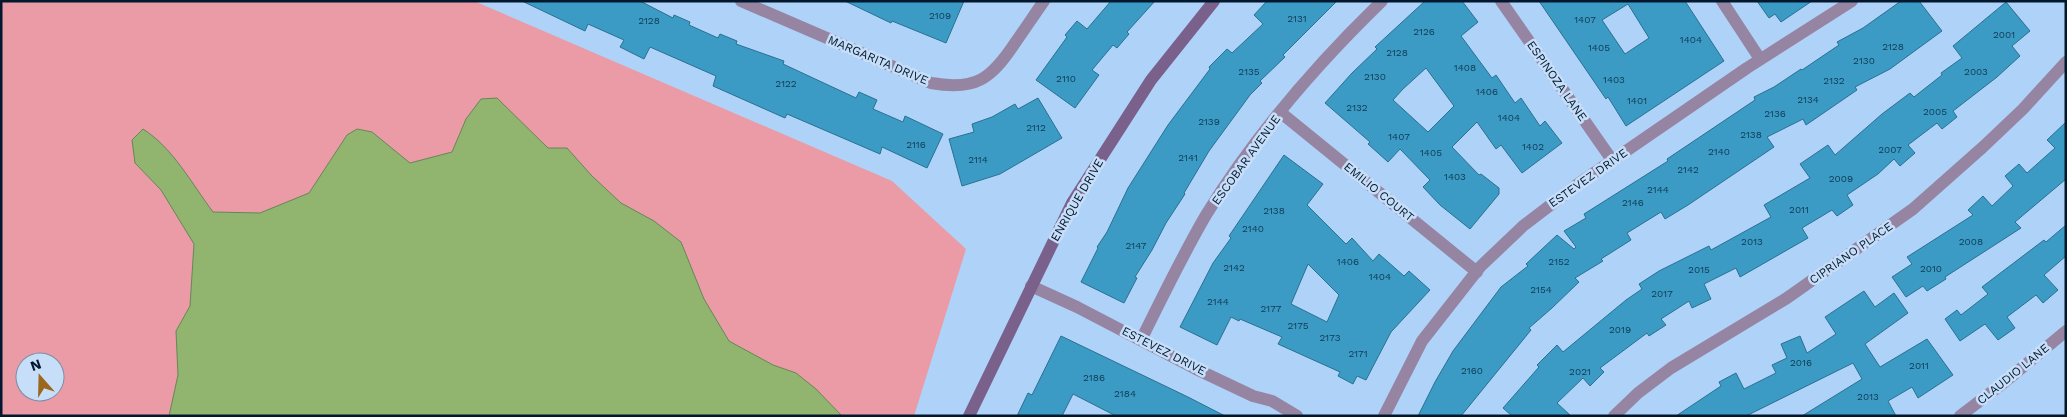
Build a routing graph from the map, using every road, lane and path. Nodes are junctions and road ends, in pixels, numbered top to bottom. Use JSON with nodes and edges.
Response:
{"nodes":[{"id":1,"x":740,"y":1,"type":"edge"},
{"id":2,"x":1044,"y":1,"type":"edge"},
{"id":3,"x":1214,"y":1,"type":"edge"},
{"id":4,"x":1382,"y":1,"type":"edge"},
{"id":5,"x":1501,"y":1,"type":"edge"},
{"id":6,"x":1722,"y":1,"type":"edge"},
{"id":7,"x":1852,"y":1,"type":"edge"},
{"id":8,"x":1760,"y":60,"type":"junction"},
{"id":9,"x":2066,"y":62,"type":"edge"},
{"id":10,"x":1280,"y":112,"type":"junction"},
{"id":11,"x":1612,"y":160,"type":"junction"},
{"id":12,"x":1477,"y":272,"type":"junction"},
{"id":13,"x":1031,"y":286,"type":"junction"},
{"id":14,"x":2066,"y":331,"type":"edge"},
{"id":15,"x":1141,"y":340,"type":"junction"},
{"id":16,"x":969,"y":416,"type":"edge"},
{"id":17,"x":1297,"y":416,"type":"edge"},
{"id":18,"x":1384,"y":416,"type":"edge"},
{"id":19,"x":1614,"y":416,"type":"edge"},
{"id":20,"x":1960,"y":416,"type":"edge"}],
"edges":[{"from":1,"to":2,"type":"street","name":"MARGARITA DRIVE"},
{"from":3,"to":13,"type":"street","name":"ENRIQUE DRIVE"},
{"from":4,"to":10,"type":"street","name":"ESCOBAR AVENUE"},
{"from":5,"to":11,"type":"street","name":"ESPINOZA LANE"},
{"from":6,"to":8,"type":"street"},
{"from":7,"to":8,"type":"street","name":"ESTEVEZ DRIVE"},
{"from":8,"to":11,"type":"street","name":"ESTEVEZ DRIVE"},
{"from":9,"to":19,"type":"street","name":"CIPRIANO PLACE"},
{"from":10,"to":12,"type":"street","name":"EMILIO COURT"},
{"from":10,"to":15,"type":"street","name":"ESCOBAR AVENUE"},
{"from":11,"to":12,"type":"street","name":"ESTEVEZ DRIVE"},
{"from":12,"to":18,"type":"street","name":"ESTEVEZ DRIVE"},
{"from":13,"to":15,"type":"street","name":"ESTEVEZ DRIVE"},
{"from":13,"to":16,"type":"street","name":"ENRIQUE DRIVE"},
{"from":14,"to":20,"type":"street","name":"CLAUDIO LANE"},
{"from":15,"to":17,"type":"street","name":"ESTEVEZ DRIVE"}]}
